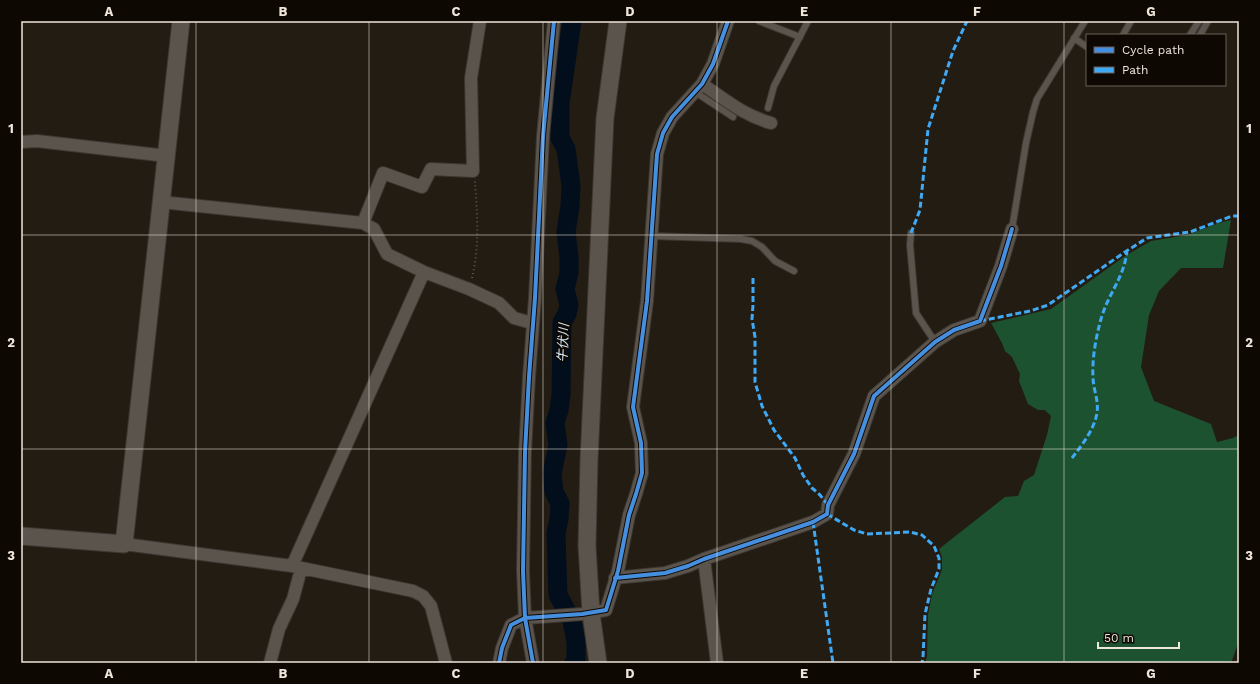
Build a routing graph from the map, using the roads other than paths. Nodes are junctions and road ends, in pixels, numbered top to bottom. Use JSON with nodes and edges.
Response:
{"nodes":[{"id":1,"x":181,"y":21,"type":"edge"},
{"id":2,"x":480,"y":21,"type":"edge"},
{"id":3,"x":554,"y":21,"type":"edge"},
{"id":4,"x":618,"y":21,"type":"edge"},
{"id":5,"x":728,"y":21,"type":"edge"},
{"id":6,"x":759,"y":21,"type":"edge"},
{"id":7,"x":808,"y":21,"type":"edge"},
{"id":8,"x":1085,"y":21,"type":"edge"},
{"id":9,"x":1131,"y":21,"type":"edge"},
{"id":10,"x":1199,"y":21,"type":"edge"},
{"id":11,"x":1208,"y":21,"type":"edge"},
{"id":12,"x":1124,"y":34,"type":"edge"},
{"id":13,"x":1191,"y":34,"type":"edge"},
{"id":14,"x":1201,"y":34,"type":"edge"},
{"id":15,"x":800,"y":37,"type":"junction"},
{"id":16,"x":1074,"y":38,"type":"junction"},
{"id":17,"x":1086,"y":46,"type":"edge"},
{"id":18,"x":698,"y":88,"type":"junction"},
{"id":19,"x":768,"y":108,"type":"dead end"},
{"id":20,"x":734,"y":117,"type":"dead end"},
{"id":21,"x":772,"y":123,"type":"dead end"},
{"id":22,"x":21,"y":142,"type":"edge"},
{"id":23,"x":166,"y":156,"type":"junction"},
{"id":24,"x":161,"y":202,"type":"junction"},
{"id":25,"x":363,"y":223,"type":"junction"},
{"id":26,"x":1012,"y":229,"type":"joint"},
{"id":27,"x":911,"y":233,"type":"dead end"},
{"id":28,"x":652,"y":236,"type":"junction"},
{"id":29,"x":794,"y":271,"type":"dead end"},
{"id":30,"x":424,"y":272,"type":"junction"},
{"id":31,"x":532,"y":323,"type":"junction"},
{"id":32,"x":935,"y":342,"type":"junction"},
{"id":33,"x":21,"y":536,"type":"edge"},
{"id":34,"x":124,"y":544,"type":"junction"},
{"id":35,"x":704,"y":558,"type":"junction"},
{"id":36,"x":296,"y":567,"type":"junction"},
{"id":37,"x":615,"y":578,"type":"junction"},
{"id":38,"x":587,"y":614,"type":"junction"},
{"id":39,"x":530,"y":618,"type":"junction"},
{"id":40,"x":270,"y":663,"type":"edge"},
{"id":41,"x":446,"y":663,"type":"edge"},
{"id":42,"x":499,"y":663,"type":"edge"},
{"id":43,"x":533,"y":663,"type":"edge"},
{"id":44,"x":598,"y":663,"type":"edge"},
{"id":45,"x":717,"y":663,"type":"edge"}],
"edges":[{"from":1,"to":23,"type":"street"},
{"from":2,"to":25,"type":"street"},
{"from":3,"to":31,"type":"street"},
{"from":4,"to":38,"type":"street"},
{"from":5,"to":18,"type":"street"},
{"from":6,"to":15,"type":"lane"},
{"from":7,"to":15,"type":"lane"},
{"from":8,"to":16,"type":"lane"},
{"from":9,"to":12,"type":"lane"},
{"from":10,"to":13,"type":"lane"},
{"from":11,"to":14,"type":"lane"},
{"from":15,"to":19,"type":"lane"},
{"from":16,"to":17,"type":"lane"},
{"from":16,"to":26,"type":"lane"},
{"from":18,"to":20,"type":"lane"},
{"from":18,"to":21,"type":"street"},
{"from":18,"to":28,"type":"street"},
{"from":22,"to":23,"type":"street"},
{"from":23,"to":24,"type":"street"},
{"from":24,"to":25,"type":"street"},
{"from":24,"to":34,"type":"street"},
{"from":25,"to":30,"type":"street"},
{"from":26,"to":32,"type":"street"},
{"from":27,"to":32,"type":"lane"},
{"from":28,"to":29,"type":"lane"},
{"from":28,"to":37,"type":"street"},
{"from":30,"to":31,"type":"street"},
{"from":30,"to":36,"type":"street"},
{"from":31,"to":39,"type":"street"},
{"from":32,"to":35,"type":"street"},
{"from":33,"to":34,"type":"street"},
{"from":34,"to":36,"type":"street"},
{"from":35,"to":37,"type":"street"},
{"from":35,"to":45,"type":"street"},
{"from":36,"to":40,"type":"street"},
{"from":36,"to":41,"type":"street"},
{"from":37,"to":38,"type":"street"},
{"from":38,"to":39,"type":"street"},
{"from":38,"to":44,"type":"street"},
{"from":39,"to":42,"type":"street"},
{"from":39,"to":43,"type":"street"}]}
